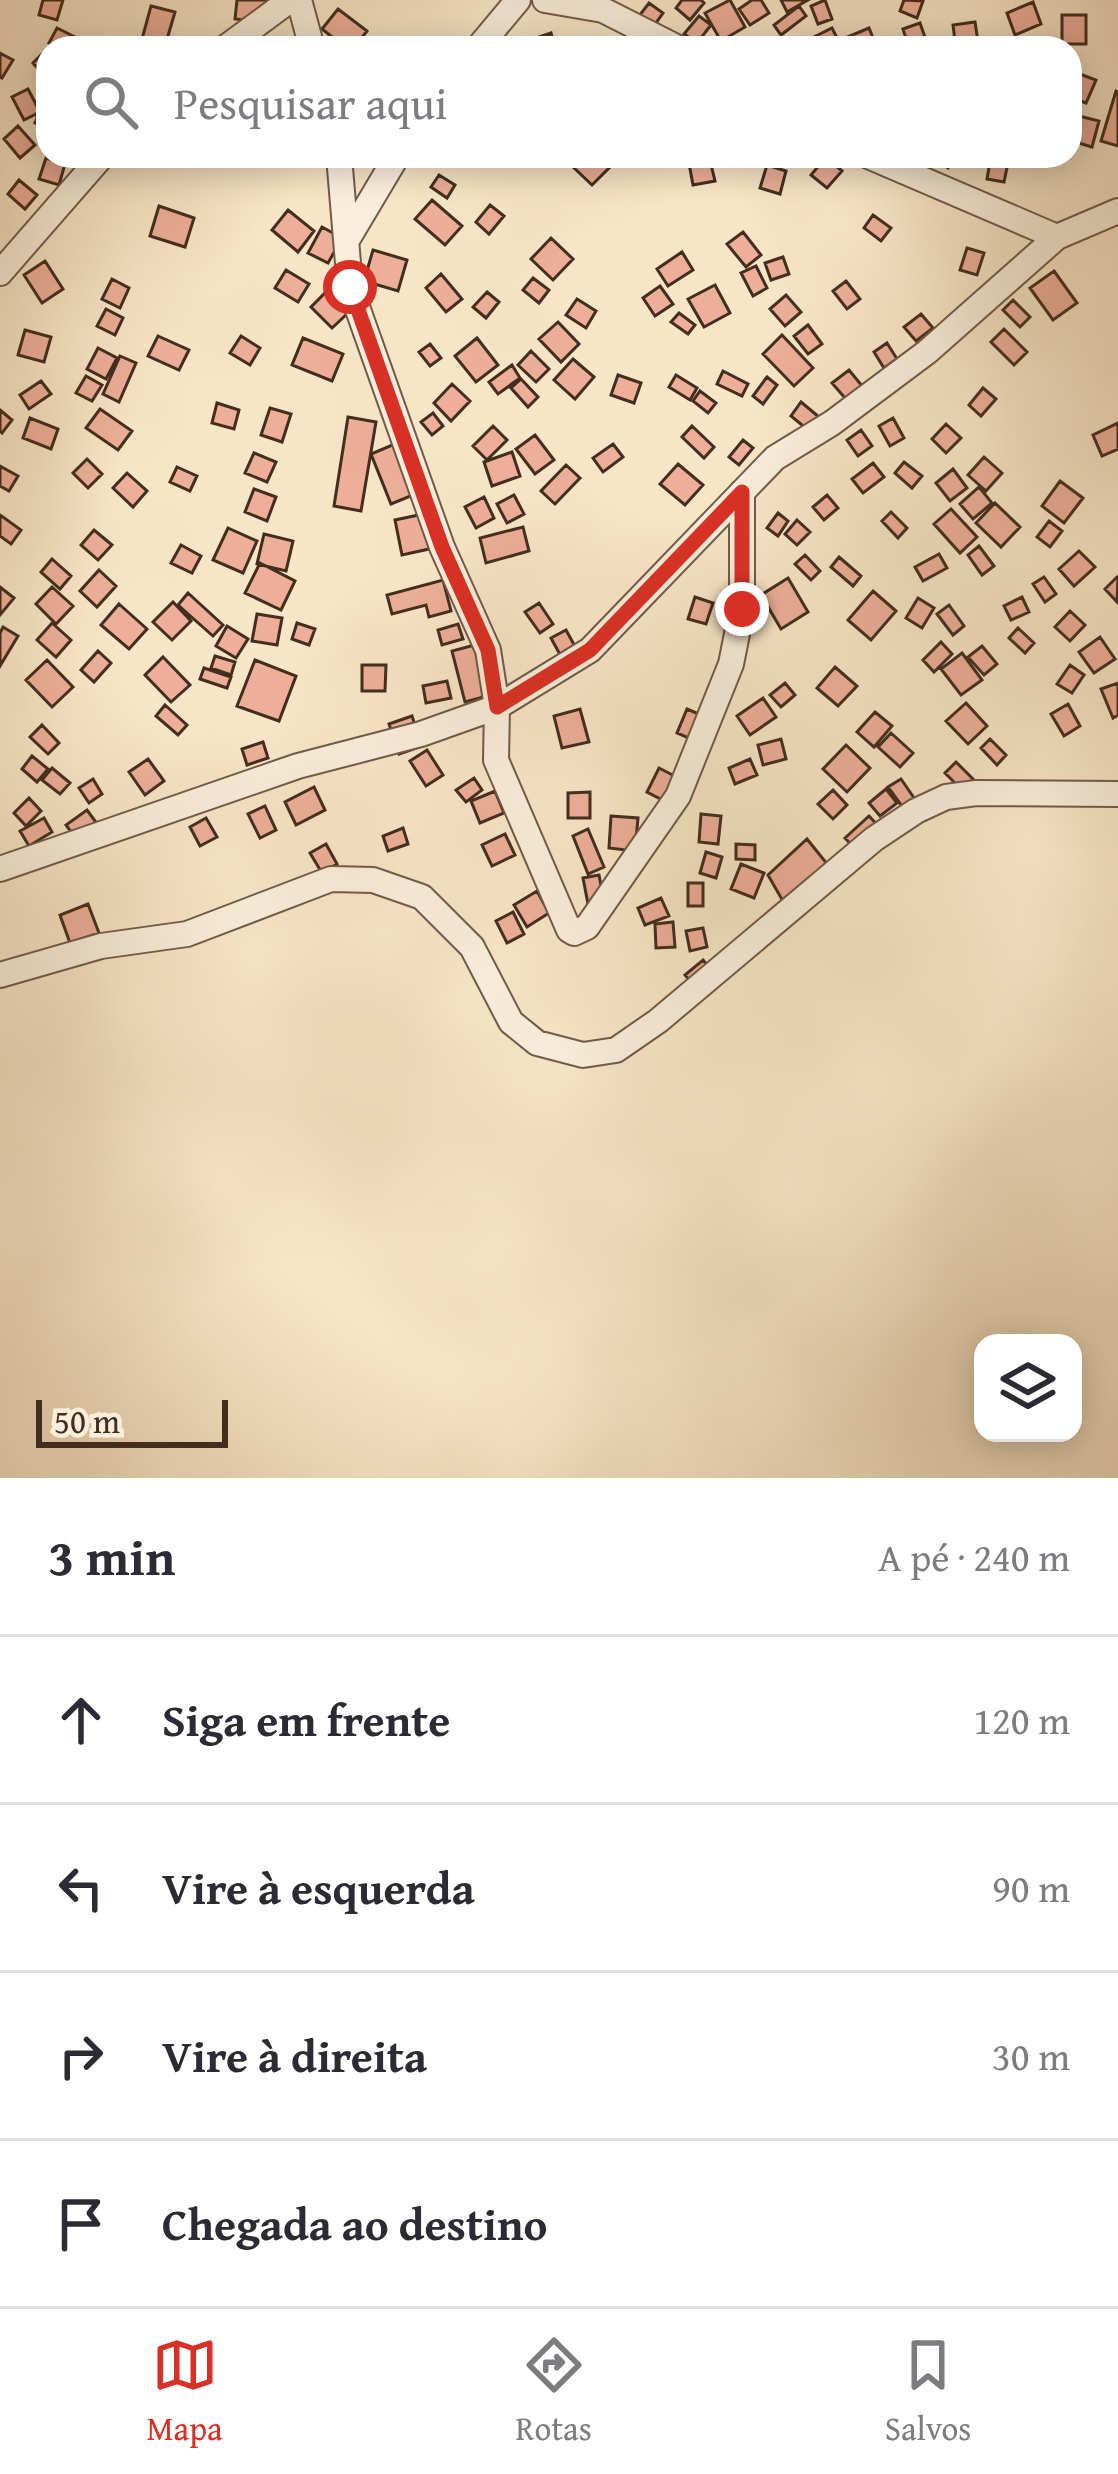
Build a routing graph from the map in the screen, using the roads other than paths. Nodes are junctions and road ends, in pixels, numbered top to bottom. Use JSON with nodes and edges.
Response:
{"nodes":[{"id":1,"x":290,"y":0,"type":"edge"},
{"id":2,"x":299,"y":0,"type":"edge"},
{"id":3,"x":518,"y":0,"type":"edge"},
{"id":4,"x":545,"y":0,"type":"edge"},
{"id":5,"x":579,"y":4,"type":"edge"},
{"id":6,"x":241,"y":36,"type":"edge"},
{"id":7,"x":309,"y":36,"type":"edge"},
{"id":8,"x":488,"y":36,"type":"edge"},
{"id":9,"x":657,"y":36,"type":"edge"},
{"id":10,"x":93,"y":168,"type":"edge"},
{"id":11,"x":340,"y":168,"type":"edge"},
{"id":12,"x":390,"y":168,"type":"edge"},
{"id":13,"x":896,"y":168,"type":"edge"},
{"id":14,"x":1118,"y":212,"type":"edge"},
{"id":15,"x":1057,"y":237,"type":"junction"},
{"id":16,"x":347,"y":240,"type":"junction"},
{"id":17,"x":0,"y":274,"type":"edge"},
{"id":18,"x":742,"y":492,"type":"junction"},
{"id":19,"x":497,"y":707,"type":"junction"},
{"id":20,"x":1118,"y":794,"type":"edge"},
{"id":21,"x":0,"y":868,"type":"edge"},
{"id":22,"x":0,"y":975,"type":"edge"}],
"edges":[{"from":1,"to":6,"type":"street"},
{"from":2,"to":7,"type":"street"},
{"from":3,"to":8,"type":"street"},
{"from":4,"to":5,"type":"street"},
{"from":5,"to":9,"type":"street"},
{"from":10,"to":17,"type":"street"},
{"from":11,"to":16,"type":"street"},
{"from":12,"to":16,"type":"street"},
{"from":13,"to":15,"type":"street"},
{"from":14,"to":15,"type":"street"},
{"from":15,"to":18,"type":"street"},
{"from":16,"to":19,"type":"street"},
{"from":18,"to":19,"type":"street"},
{"from":18,"to":19,"type":"street"},
{"from":19,"to":21,"type":"street"},
{"from":20,"to":22,"type":"street"}]}
